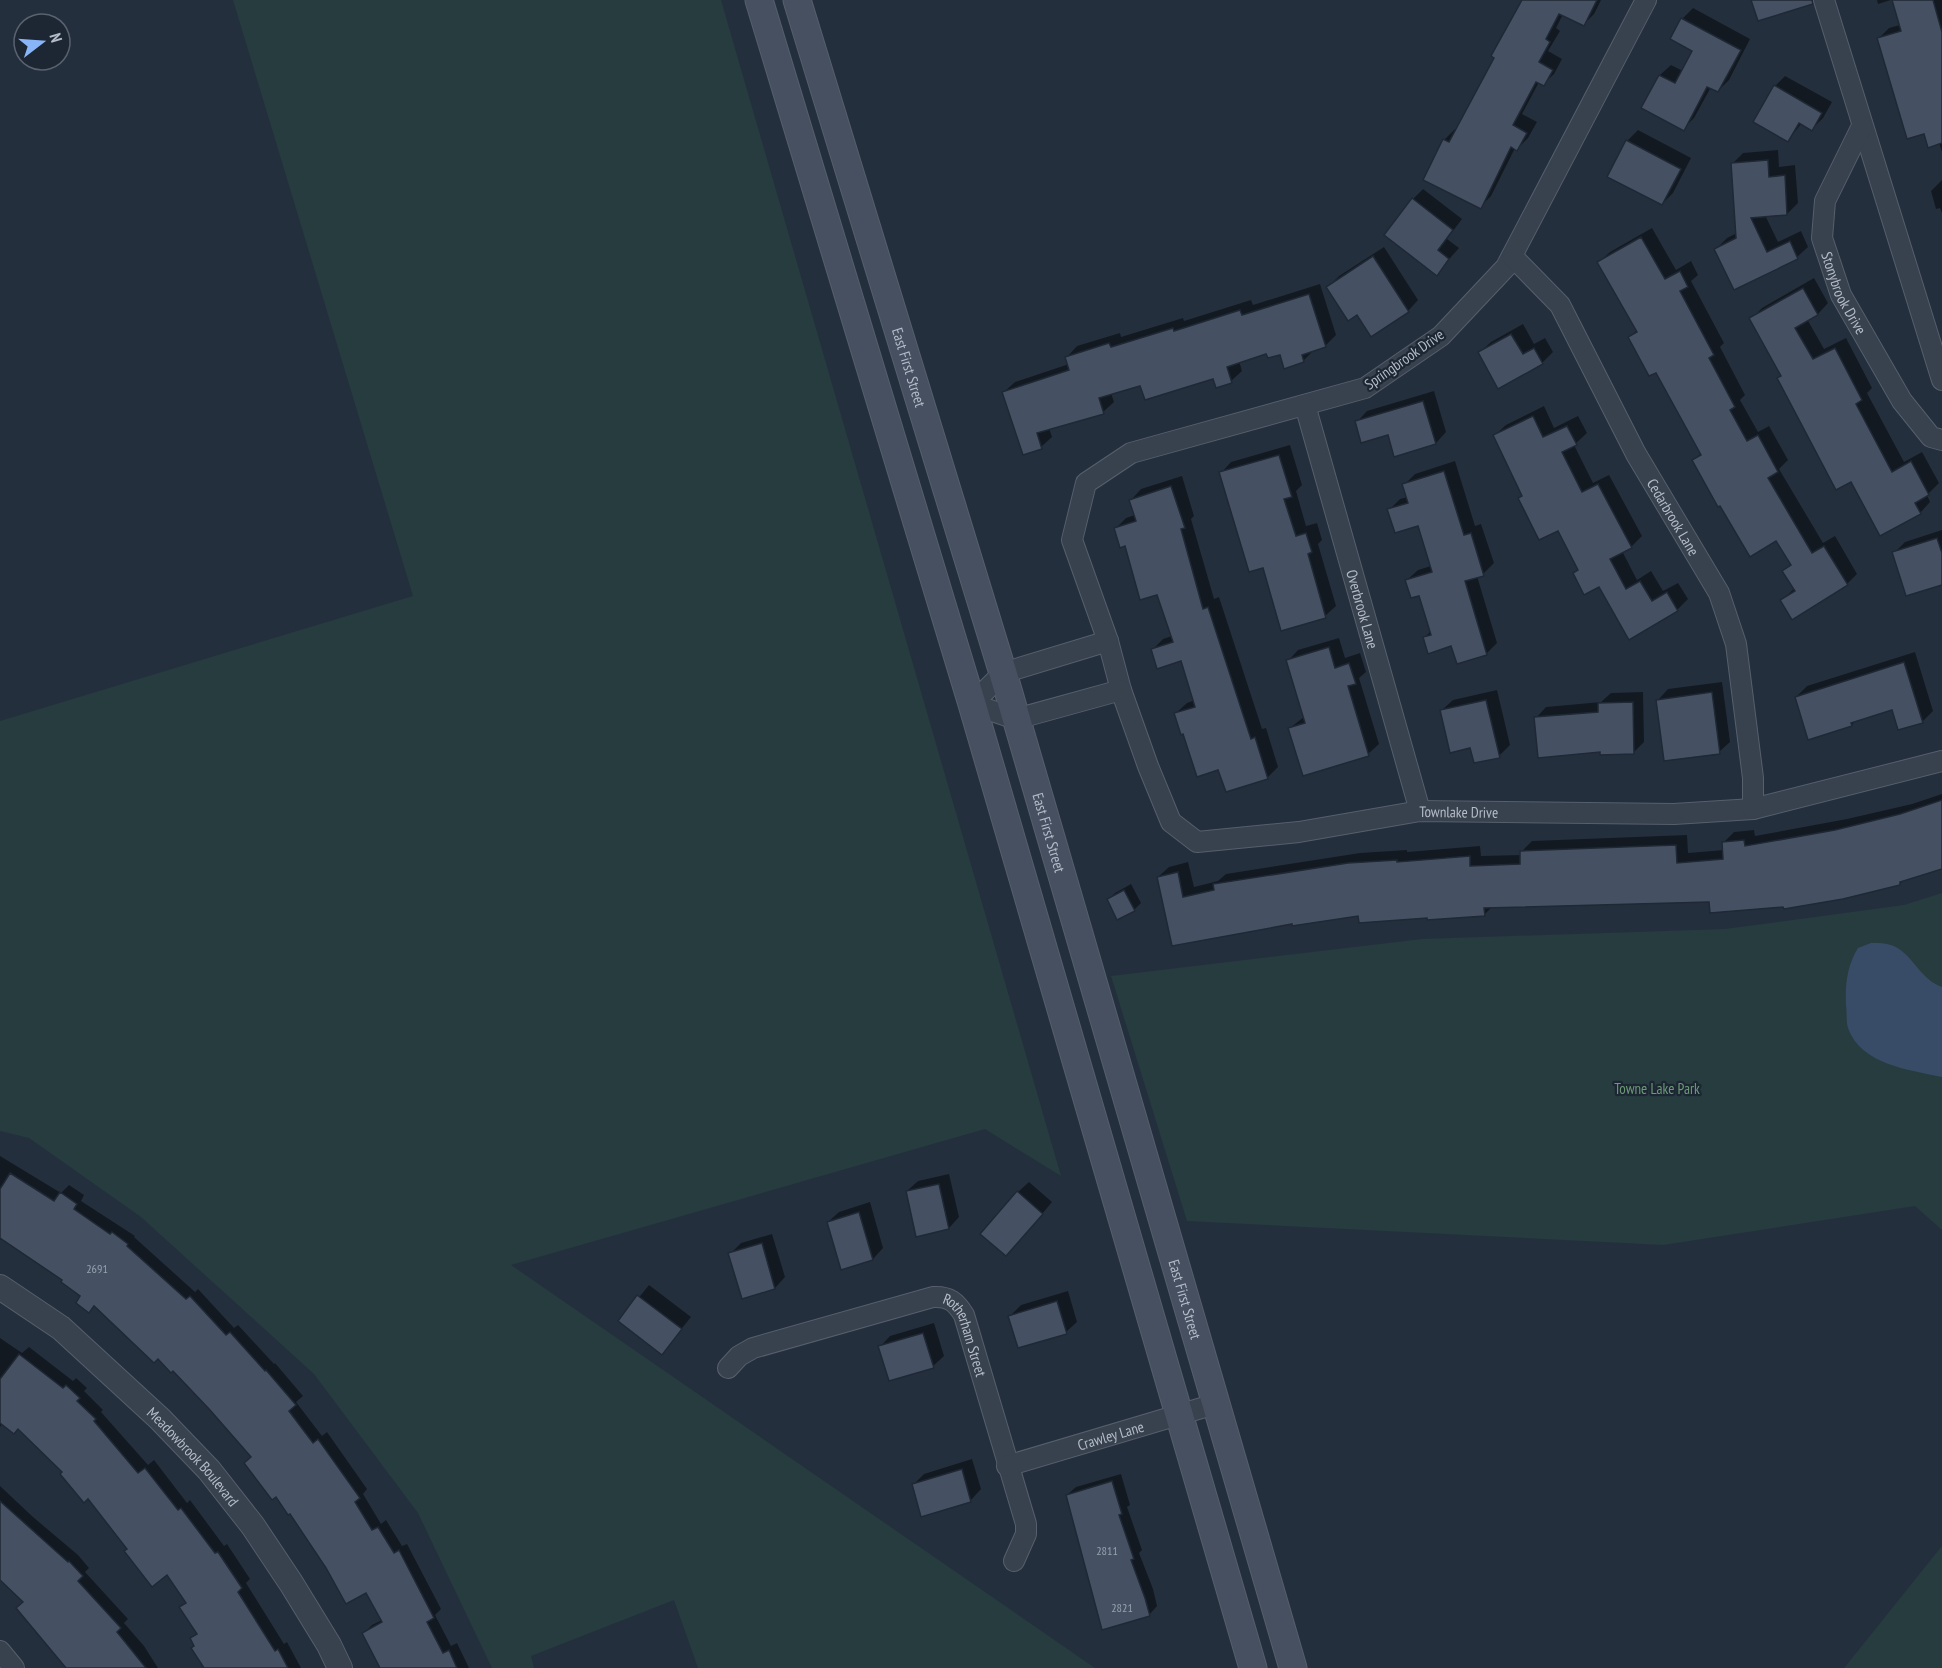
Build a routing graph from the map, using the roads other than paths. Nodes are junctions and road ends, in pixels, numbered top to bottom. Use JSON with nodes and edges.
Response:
{"nodes":[{"id":1,"x":759,"y":0,"type":"edge"},
{"id":2,"x":797,"y":0,"type":"edge"},
{"id":3,"x":1646,"y":0,"type":"edge"},
{"id":4,"x":1824,"y":0,"type":"edge"},
{"id":5,"x":1862,"y":126,"type":"junction"},
{"id":6,"x":1512,"y":256,"type":"junction"},
{"id":7,"x":1942,"y":380,"type":"edge"},
{"id":8,"x":1305,"y":405,"type":"junction"},
{"id":9,"x":1942,"y":440,"type":"edge"},
{"id":10,"x":1108,"y":641,"type":"junction"},
{"id":11,"x":1003,"y":673,"type":"junction"},
{"id":12,"x":1121,"y":690,"type":"junction"},
{"id":13,"x":972,"y":704,"type":"junction"},
{"id":14,"x":1016,"y":719,"type":"junction"},
{"id":15,"x":1942,"y":761,"type":"edge"},
{"id":16,"x":1753,"y":808,"type":"junction"},
{"id":17,"x":1420,"y":811,"type":"junction"},
{"id":18,"x":0,"y":1287,"type":"edge"},
{"id":19,"x":728,"y":1368,"type":"dead end"},
{"id":20,"x":1215,"y":1404,"type":"junction"},
{"id":21,"x":1178,"y":1415,"type":"junction"},
{"id":22,"x":1007,"y":1466,"type":"junction"},
{"id":23,"x":1014,"y":1561,"type":"dead end"},
{"id":24,"x":0,"y":1651,"type":"edge"},
{"id":25,"x":14,"y":1668,"type":"edge"},
{"id":26,"x":340,"y":1668,"type":"edge"},
{"id":27,"x":1253,"y":1668,"type":"edge"},
{"id":28,"x":1293,"y":1668,"type":"edge"}],
"edges":[{"from":1,"to":13,"type":"main road"},
{"from":2,"to":11,"type":"main road","name":"East First Street"},
{"from":3,"to":6,"type":"street","name":"Springbrook Drive"},
{"from":4,"to":5,"type":"street"},
{"from":5,"to":7,"type":"street"},
{"from":5,"to":9,"type":"street","name":"Stonybrook Drive"},
{"from":6,"to":8,"type":"street","name":"Springbrook Drive"},
{"from":6,"to":16,"type":"street","name":"Cedarbrook Lane"},
{"from":8,"to":10,"type":"street","name":"Springbrook Drive"},
{"from":8,"to":17,"type":"street","name":"Overbrook Lane"},
{"from":10,"to":11,"type":"street"},
{"from":10,"to":12,"type":"street","name":"Townlake Drive"},
{"from":11,"to":13,"type":"street"},
{"from":11,"to":14,"type":"main road","name":"East First Street"},
{"from":12,"to":14,"type":"street"},
{"from":12,"to":17,"type":"street","name":"Townlake Drive"},
{"from":13,"to":14,"type":"street"},
{"from":13,"to":21,"type":"main road"},
{"from":14,"to":20,"type":"main road","name":"East First Street"},
{"from":15,"to":16,"type":"street","name":"Townlake Drive"},
{"from":16,"to":17,"type":"street","name":"Townlake Drive"},
{"from":18,"to":26,"type":"street","name":"Meadowbrook Boulevard"},
{"from":19,"to":22,"type":"street","name":"Rotherham Street"},
{"from":20,"to":21,"type":"street","name":"Crawley Lane"},
{"from":20,"to":28,"type":"main road","name":"East First Street"},
{"from":21,"to":22,"type":"street","name":"Crawley Lane"},
{"from":21,"to":27,"type":"main road"},
{"from":22,"to":23,"type":"street","name":"Rotherham Street"},
{"from":24,"to":25,"type":"street"}]}
